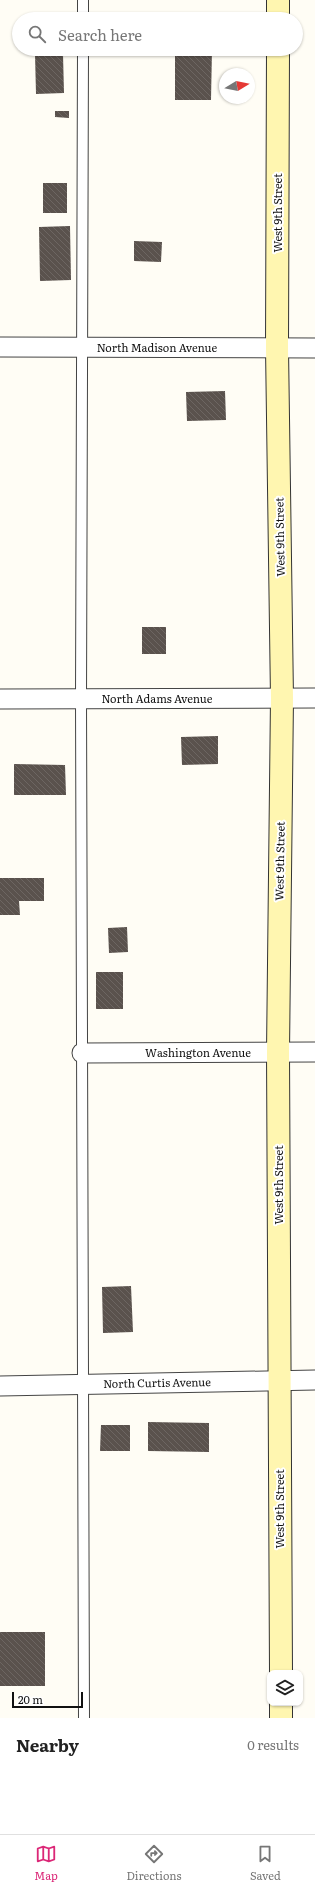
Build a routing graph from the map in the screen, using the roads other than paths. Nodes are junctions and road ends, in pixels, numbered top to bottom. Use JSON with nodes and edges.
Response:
{"nodes":[{"id":1,"x":83,"y":0,"type":"edge"},
{"id":2,"x":278,"y":0,"type":"edge"},
{"id":3,"x":83,"y":12,"type":"edge"},
{"id":4,"x":278,"y":12,"type":"edge"},
{"id":5,"x":83,"y":56,"type":"edge"},
{"id":6,"x":278,"y":56,"type":"edge"},
{"id":7,"x":0,"y":347,"type":"edge"},
{"id":8,"x":81,"y":348,"type":"junction"},
{"id":9,"x":277,"y":348,"type":"junction"},
{"id":10,"x":315,"y":348,"type":"edge"},
{"id":11,"x":0,"y":698,"type":"edge"},
{"id":12,"x":282,"y":698,"type":"junction"},
{"id":13,"x":315,"y":698,"type":"edge"},
{"id":14,"x":81,"y":699,"type":"junction"},
{"id":15,"x":278,"y":1052,"type":"junction"},
{"id":16,"x":315,"y":1052,"type":"edge"},
{"id":17,"x":82,"y":1053,"type":"junction"},
{"id":18,"x":280,"y":1380,"type":"junction"},
{"id":19,"x":315,"y":1380,"type":"edge"},
{"id":20,"x":83,"y":1384,"type":"junction"},
{"id":21,"x":0,"y":1386,"type":"edge"},
{"id":22,"x":281,"y":1670,"type":"edge"},
{"id":23,"x":281,"y":1706,"type":"edge"},
{"id":24,"x":84,"y":1718,"type":"edge"},
{"id":25,"x":281,"y":1718,"type":"edge"}],
"edges":[{"from":1,"to":3,"type":"lane"},
{"from":2,"to":4,"type":"street"},
{"from":5,"to":8,"type":"lane"},
{"from":6,"to":9,"type":"street","name":"West 9th Street"},
{"from":7,"to":8,"type":"street","name":"North Madison Avenue"},
{"from":8,"to":9,"type":"street","name":"North Madison Avenue"},
{"from":8,"to":14,"type":"lane"},
{"from":9,"to":10,"type":"street","name":"North Madison Avenue"},
{"from":9,"to":12,"type":"street","name":"West 9th Street"},
{"from":11,"to":14,"type":"street","name":"North Adams Avenue"},
{"from":12,"to":13,"type":"street","name":"North Adams Avenue"},
{"from":12,"to":14,"type":"street","name":"North Adams Avenue"},
{"from":12,"to":15,"type":"street","name":"West 9th Street"},
{"from":14,"to":17,"type":"lane"},
{"from":15,"to":16,"type":"street","name":"Washington Avenue"},
{"from":15,"to":17,"type":"street","name":"Washington Avenue"},
{"from":15,"to":18,"type":"street","name":"West 9th Street"},
{"from":17,"to":20,"type":"lane"},
{"from":18,"to":19,"type":"street","name":"North Curtis Avenue"},
{"from":18,"to":20,"type":"street","name":"North Curtis Avenue"},
{"from":18,"to":22,"type":"street","name":"West 9th Street"},
{"from":20,"to":21,"type":"street","name":"North Curtis Avenue"},
{"from":20,"to":24,"type":"lane"},
{"from":23,"to":25,"type":"street"}]}
